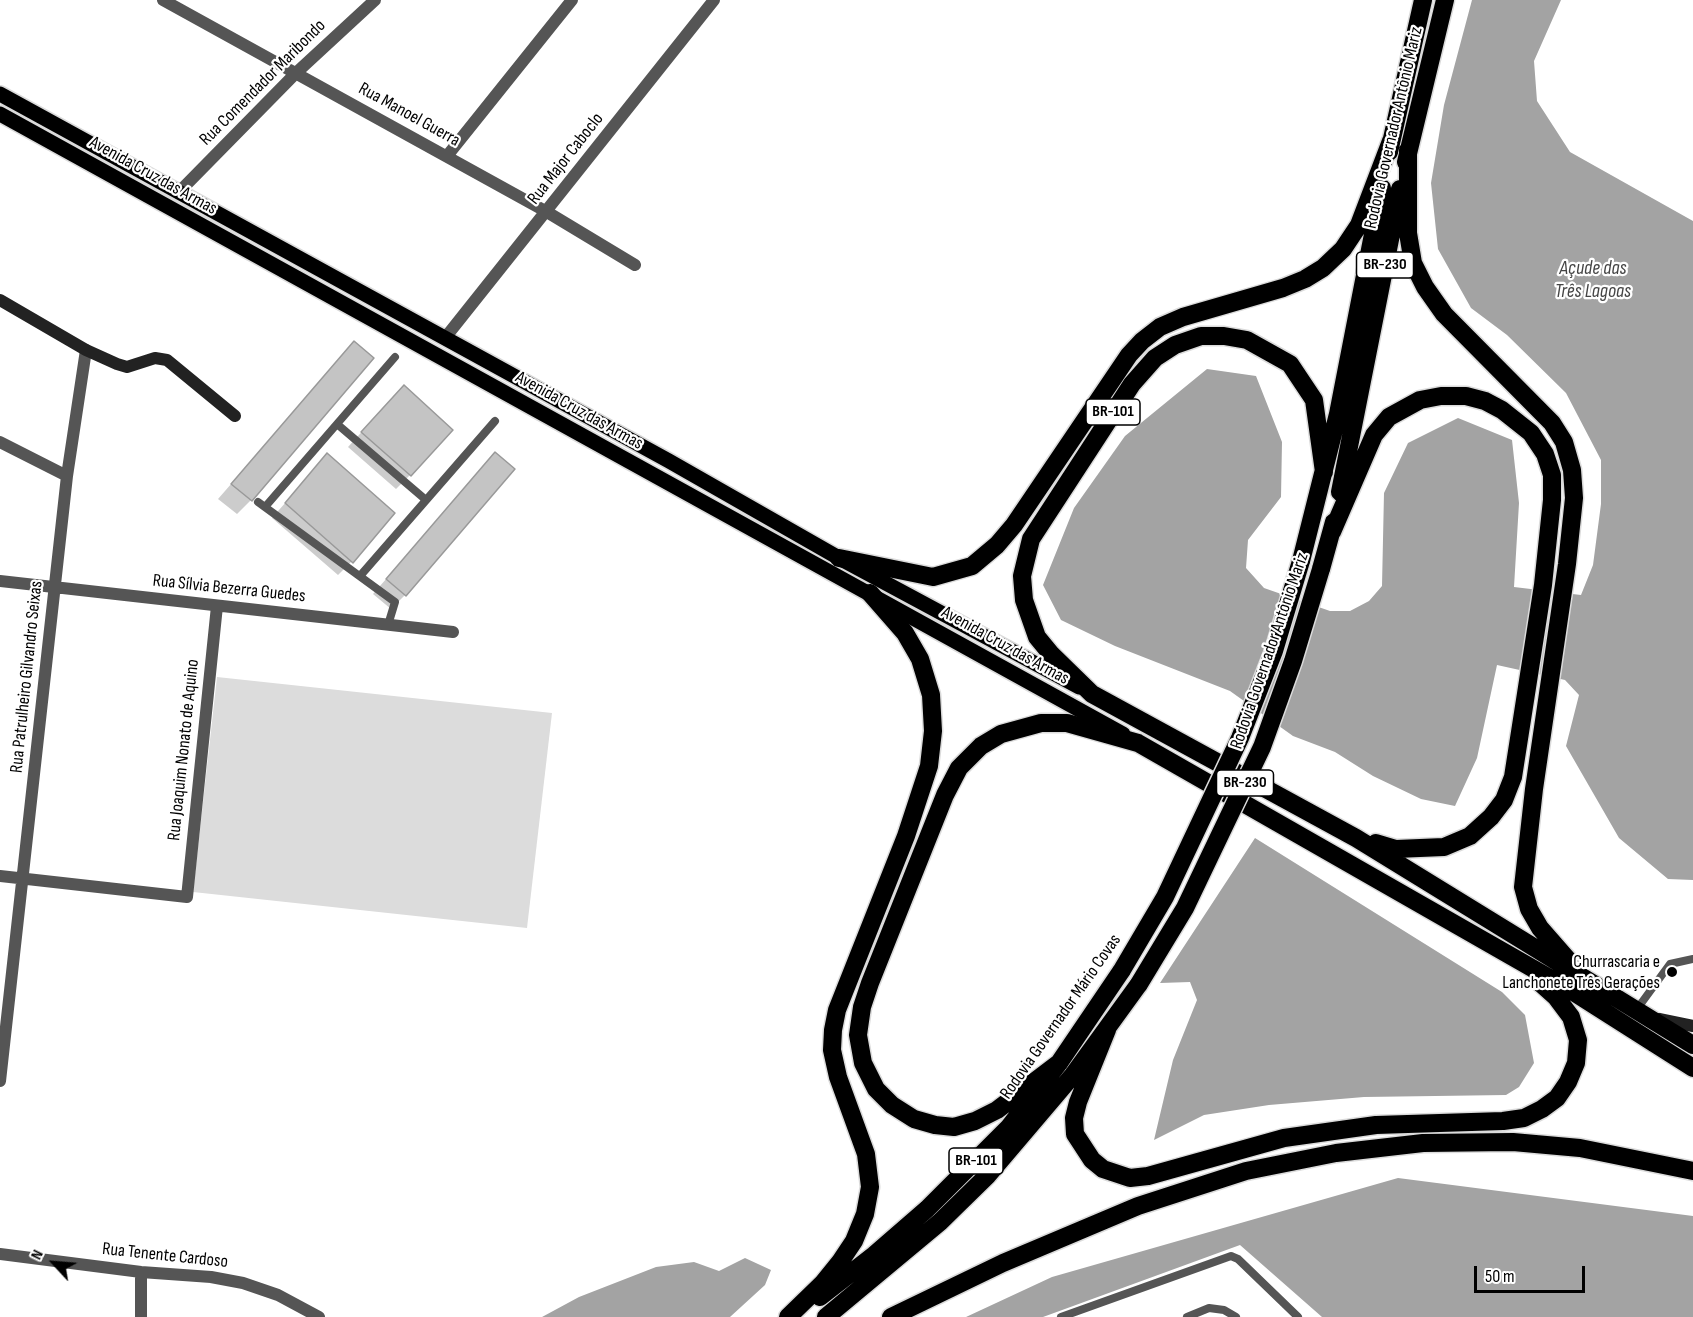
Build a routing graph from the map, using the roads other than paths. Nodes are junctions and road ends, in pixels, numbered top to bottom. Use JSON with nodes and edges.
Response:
{"nodes":[{"id":1,"x":163,"y":0,"type":"edge"},
{"id":2,"x":375,"y":0,"type":"edge"},
{"id":3,"x":572,"y":0,"type":"edge"},
{"id":4,"x":714,"y":0,"type":"edge"},
{"id":5,"x":1423,"y":0,"type":"edge"},
{"id":6,"x":1445,"y":0,"type":"edge"},
{"id":7,"x":296,"y":73,"type":"junction"},
{"id":8,"x":0,"y":94,"type":"edge"},
{"id":9,"x":0,"y":114,"type":"edge"},
{"id":10,"x":1391,"y":141,"type":"junction"},
{"id":11,"x":1408,"y":150,"type":"junction"},
{"id":12,"x":447,"y":156,"type":"junction"},
{"id":13,"x":178,"y":193,"type":"junction"},
{"id":14,"x":547,"y":212,"type":"junction"},
{"id":15,"x":635,"y":265,"type":"dead end"},
{"id":16,"x":0,"y":300,"type":"edge"},
{"id":17,"x":445,"y":338,"type":"junction"},
{"id":18,"x":86,"y":350,"type":"junction"},
{"id":19,"x":395,"y":357,"type":"dead end"},
{"id":20,"x":235,"y":416,"type":"dead end"},
{"id":21,"x":495,"y":422,"type":"dead end"},
{"id":22,"x":337,"y":424,"type":"junction"},
{"id":23,"x":0,"y":442,"type":"edge"},
{"id":24,"x":1324,"y":472,"type":"junction"},
{"id":25,"x":67,"y":476,"type":"junction"},
{"id":26,"x":426,"y":500,"type":"junction"},
{"id":27,"x":1332,"y":532,"type":"junction"},
{"id":28,"x":839,"y":558,"type":"junction"},
{"id":29,"x":360,"y":576,"type":"junction"},
{"id":30,"x":0,"y":581,"type":"edge"},
{"id":31,"x":56,"y":587,"type":"junction"},
{"id":32,"x":870,"y":593,"type":"junction"},
{"id":33,"x":217,"y":606,"type":"junction"},
{"id":34,"x":388,"y":625,"type":"junction"},
{"id":35,"x":453,"y":632,"type":"dead end"},
{"id":36,"x":1092,"y":694,"type":"junction"},
{"id":37,"x":1138,"y":743,"type":"junction"},
{"id":38,"x":1356,"y":838,"type":"junction"},
{"id":39,"x":0,"y":876,"type":"edge"},
{"id":40,"x":24,"y":879,"type":"junction"},
{"id":41,"x":1501,"y":950,"type":"junction"},
{"id":42,"x":1693,"y":959,"type":"edge"},
{"id":43,"x":1584,"y":979,"type":"junction"},
{"id":44,"x":1641,"y":1014,"type":"junction"},
{"id":45,"x":1693,"y":1026,"type":"edge"},
{"id":46,"x":1107,"y":1030,"type":"junction"},
{"id":47,"x":1693,"y":1045,"type":"edge"},
{"id":48,"x":1059,"y":1064,"type":"junction"},
{"id":49,"x":1693,"y":1068,"type":"edge"},
{"id":50,"x":0,"y":1081,"type":"edge"},
{"id":51,"x":1693,"y":1171,"type":"edge"},
{"id":52,"x":0,"y":1254,"type":"edge"},
{"id":53,"x":141,"y":1272,"type":"junction"},
{"id":54,"x":141,"y":1317,"type":"edge"},
{"id":55,"x":319,"y":1317,"type":"edge"},
{"id":56,"x":790,"y":1317,"type":"edge"},
{"id":57,"x":826,"y":1317,"type":"edge"},
{"id":58,"x":891,"y":1317,"type":"edge"},
{"id":59,"x":1061,"y":1317,"type":"edge"},
{"id":60,"x":1187,"y":1317,"type":"edge"},
{"id":61,"x":1236,"y":1317,"type":"edge"},
{"id":62,"x":1298,"y":1317,"type":"edge"}],
"edges":[{"from":1,"to":7,"type":"street","name":"Rua Manoel Guerra"},
{"from":2,"to":7,"type":"street","name":"Rua Comendador Maribondo"},
{"from":3,"to":12,"type":"street"},
{"from":4,"to":14,"type":"street","name":"Rua Major Caboclo"},
{"from":5,"to":10,"type":"highway","name":"Rodovia Governador Antônio Mariz","number":"BR-230"},
{"from":6,"to":11,"type":"highway","name":"Rodovia Governador Antônio Mariz","number":"BR-230"},
{"from":7,"to":12,"type":"street","name":"Rua Manoel Guerra"},
{"from":7,"to":13,"type":"street","name":"Rua Comendador Maribondo"},
{"from":8,"to":13,"type":"main road","name":"Avenida Cruz das Armas"},
{"from":9,"to":32,"type":"main road","name":"Avenida Cruz das Armas"},
{"from":10,"to":24,"type":"highway","name":"Rodovia Governador Antônio Mariz","number":"BR-230"},
{"from":10,"to":28,"type":"highway"},
{"from":11,"to":27,"type":"highway","name":"Rodovia Governador Antônio Mariz","number":"BR-230"},
{"from":11,"to":43,"type":"highway"},
{"from":12,"to":14,"type":"street","name":"Rua Manoel Guerra"},
{"from":13,"to":17,"type":"main road","name":"Avenida Cruz das Armas"},
{"from":14,"to":15,"type":"street","name":"Rua Manoel Guerra"},
{"from":14,"to":17,"type":"street","name":"Rua Major Caboclo"},
{"from":16,"to":18,"type":"street"},
{"from":17,"to":28,"type":"main road","name":"Avenida Cruz das Armas"},
{"from":18,"to":20,"type":"street"},
{"from":18,"to":25,"type":"street","name":"Rua Patrulheiro Gilvandro Seixas"},
{"from":19,"to":22,"type":"lane"},
{"from":21,"to":26,"type":"lane"},
{"from":22,"to":26,"type":"lane"},
{"from":22,"to":29,"type":"lane"},
{"from":23,"to":25,"type":"street"},
{"from":24,"to":36,"type":"highway","number":"BR-101"},
{"from":24,"to":48,"type":"highway","name":"Rodovia Governador Mário Covas","number":"BR-101","bridge":true},
{"from":25,"to":31,"type":"street","name":"Rua Patrulheiro Gilvandro Seixas"},
{"from":26,"to":29,"type":"lane"},
{"from":27,"to":38,"type":"highway"},
{"from":27,"to":46,"type":"highway","name":"Rodovia Governador Antônio Mariz","number":"BR-230","bridge":true},
{"from":28,"to":36,"type":"main road","name":"Avenida Cruz das Armas"},
{"from":29,"to":34,"type":"lane"},
{"from":30,"to":31,"type":"street","name":"Rua Sílvia Bezerra Guedes"},
{"from":31,"to":33,"type":"street","name":"Rua Sílvia Bezerra Guedes"},
{"from":31,"to":40,"type":"street","name":"Rua Patrulheiro Gilvandro Seixas"},
{"from":32,"to":37,"type":"main road","name":"Avenida Cruz das Armas"},
{"from":32,"to":56,"type":"highway"},
{"from":33,"to":34,"type":"street","name":"Rua Sílvia Bezerra Guedes"},
{"from":33,"to":40,"type":"street","name":"Rua Joaquim Nonato de Aquino"},
{"from":34,"to":35,"type":"street","name":"Rua Sílvia Bezerra Guedes"},
{"from":36,"to":38,"type":"highway","number":"BR-101"},
{"from":37,"to":41,"type":"highway"},
{"from":37,"to":48,"type":"highway"},
{"from":38,"to":43,"type":"highway","number":"BR-101"},
{"from":39,"to":40,"type":"street"},
{"from":40,"to":50,"type":"street","name":"Rua Patrulheiro Gilvandro Seixas"},
{"from":41,"to":46,"type":"highway"},
{"from":41,"to":49,"type":"highway"},
{"from":42,"to":44,"type":"lane"},
{"from":43,"to":44,"type":"highway","number":"BR-101"},
{"from":44,"to":45,"type":"street"},
{"from":44,"to":47,"type":"highway","number":"BR-101"},
{"from":46,"to":57,"type":"highway","name":"Rodovia Governador Antônio Mariz","number":"BR-230"},
{"from":48,"to":56,"type":"highway","name":"Rodovia Governador Mário Covas","number":"BR-101"},
{"from":51,"to":58,"type":"highway"},
{"from":52,"to":53,"type":"street","name":"Rua Tenente Cardoso"},
{"from":53,"to":54,"type":"street"},
{"from":53,"to":55,"type":"street","name":"Rua Tenente Cardoso"},
{"from":59,"to":62,"type":"lane"},
{"from":60,"to":61,"type":"lane"}]}
